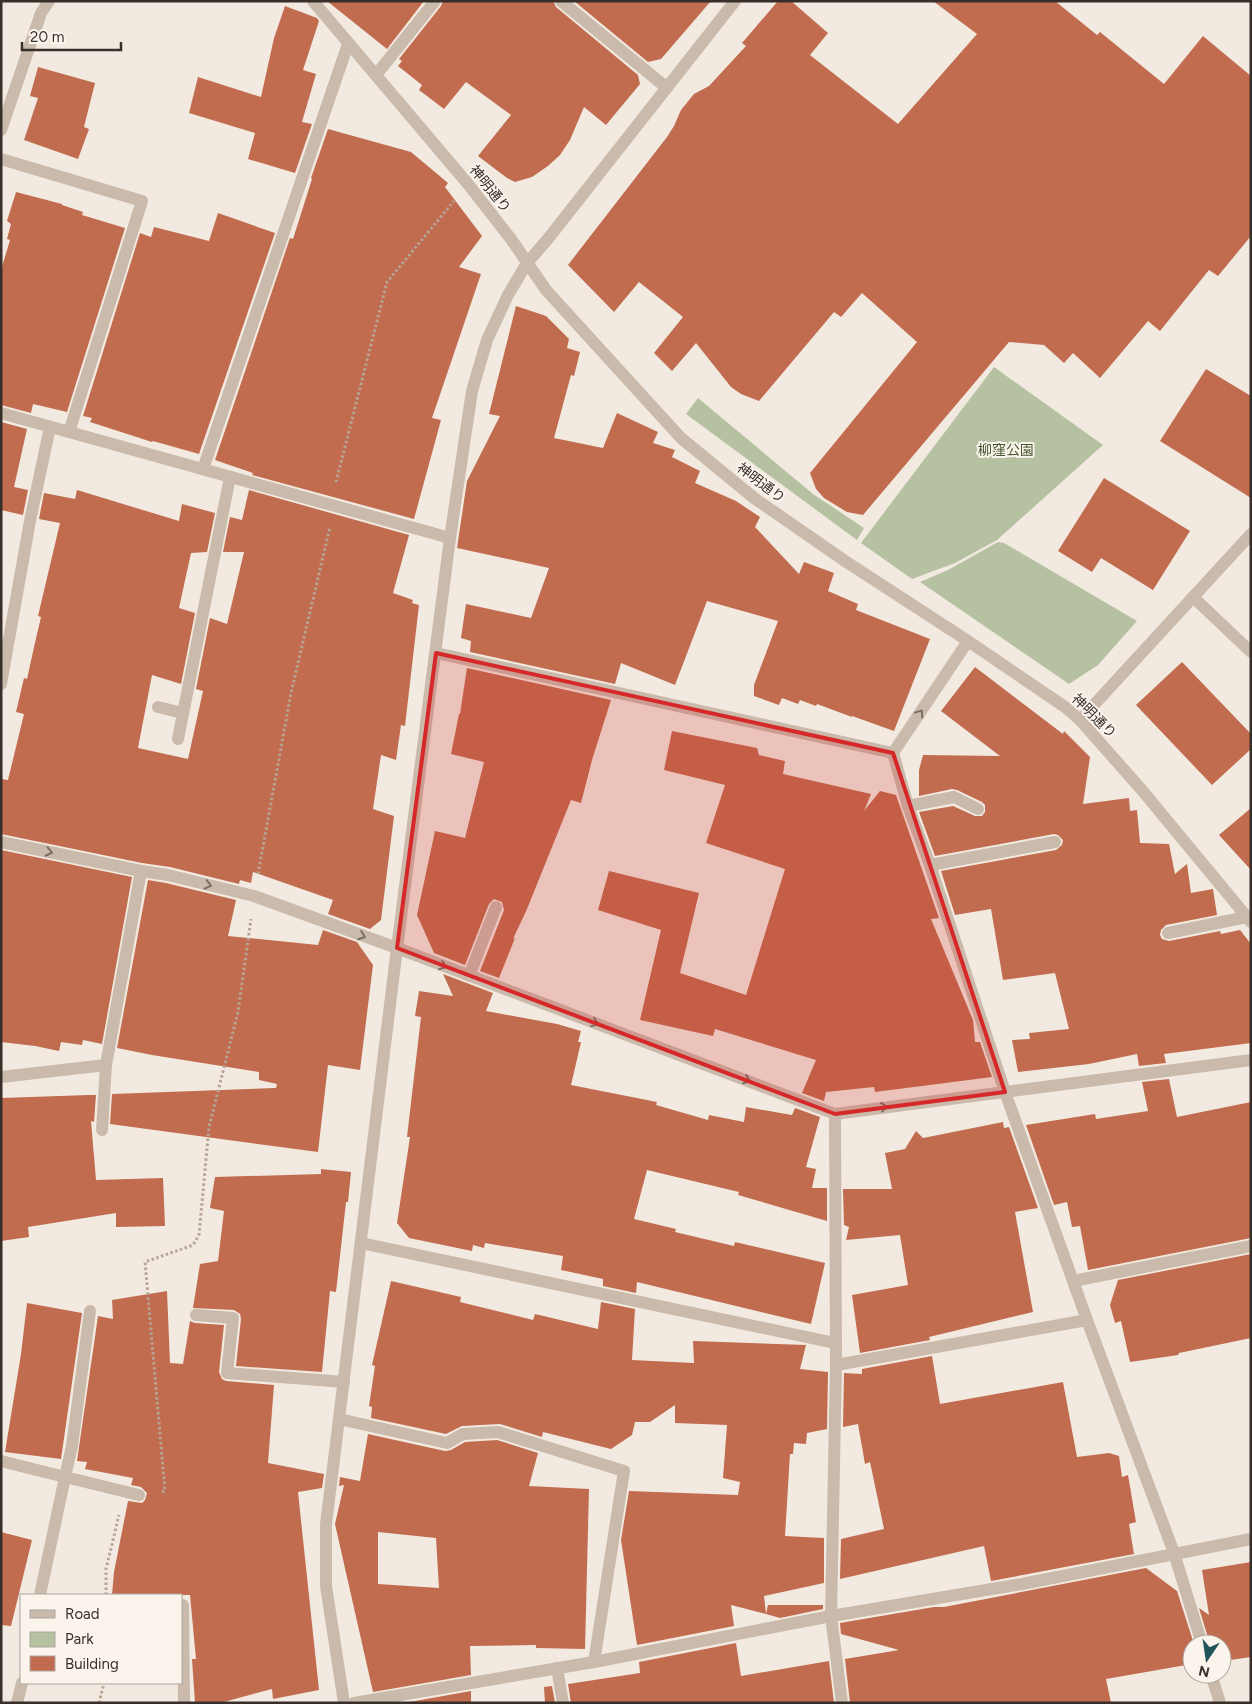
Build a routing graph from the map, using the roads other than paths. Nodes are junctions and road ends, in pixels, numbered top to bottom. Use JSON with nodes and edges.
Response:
{"nodes":[{"id":1,"x":49,"y":1,"type":"edge"},
{"id":2,"x":313,"y":1,"type":"edge"},
{"id":3,"x":435,"y":1,"type":"edge"},
{"id":4,"x":560,"y":1,"type":"edge"},
{"id":5,"x":735,"y":1,"type":"edge"},
{"id":6,"x":348,"y":44,"type":"junction"},
{"id":7,"x":376,"y":75,"type":"junction"},
{"id":8,"x":667,"y":88,"type":"junction"},
{"id":9,"x":1,"y":130,"type":"edge"},
{"id":10,"x":1,"y":159,"type":"edge"},
{"id":11,"x":527,"y":263,"type":"junction"},
{"id":12,"x":1,"y":413,"type":"edge"},
{"id":13,"x":50,"y":427,"type":"junction"},
{"id":14,"x":69,"y":432,"type":"junction"},
{"id":15,"x":203,"y":470,"type":"junction"},
{"id":16,"x":230,"y":477,"type":"junction"},
{"id":17,"x":1251,"y":534,"type":"edge"},
{"id":18,"x":450,"y":538,"type":"junction"},
{"id":19,"x":1193,"y":597,"type":"junction"},
{"id":20,"x":968,"y":641,"type":"junction"},
{"id":21,"x":436,"y":652,"type":"junction"},
{"id":22,"x":1251,"y":652,"type":"edge"},
{"id":23,"x":1,"y":684,"type":"edge"},
{"id":24,"x":158,"y":707,"type":"dead end"},
{"id":25,"x":184,"y":713,"type":"junction"},
{"id":26,"x":1080,"y":720,"type":"junction"},
{"id":27,"x":178,"y":739,"type":"dead end"},
{"id":28,"x":893,"y":753,"type":"junction"},
{"id":29,"x":908,"y":806,"type":"junction"},
{"id":30,"x":978,"y":809,"type":"dead end"},
{"id":31,"x":1,"y":842,"type":"edge"},
{"id":32,"x":1055,"y":842,"type":"dead end"},
{"id":33,"x":930,"y":864,"type":"junction"},
{"id":34,"x":141,"y":871,"type":"junction"},
{"id":35,"x":496,"y":907,"type":"dead end"},
{"id":36,"x":1249,"y":920,"type":"edge"},
{"id":37,"x":1168,"y":933,"type":"dead end"},
{"id":38,"x":397,"y":948,"type":"junction"},
{"id":39,"x":469,"y":976,"type":"junction"},
{"id":40,"x":1251,"y":1060,"type":"edge"},
{"id":41,"x":106,"y":1064,"type":"junction"},
{"id":42,"x":1,"y":1077,"type":"edge"},
{"id":43,"x":1005,"y":1092,"type":"junction"},
{"id":44,"x":835,"y":1114,"type":"junction"},
{"id":45,"x":102,"y":1130,"type":"dead end"},
{"id":46,"x":361,"y":1243,"type":"junction"},
{"id":47,"x":1251,"y":1246,"type":"edge"},
{"id":48,"x":1073,"y":1281,"type":"junction"},
{"id":49,"x":90,"y":1311,"type":"dead end"},
{"id":50,"x":196,"y":1315,"type":"dead end"},
{"id":51,"x":1087,"y":1320,"type":"junction"},
{"id":52,"x":835,"y":1343,"type":"junction"},
{"id":53,"x":836,"y":1365,"type":"junction"},
{"id":54,"x":344,"y":1382,"type":"junction"},
{"id":55,"x":339,"y":1419,"type":"junction"},
{"id":56,"x":1,"y":1461,"type":"edge"},
{"id":57,"x":65,"y":1477,"type":"junction"},
{"id":58,"x":139,"y":1495,"type":"road end"},
{"id":59,"x":1251,"y":1539,"type":"edge"},
{"id":60,"x":1174,"y":1553,"type":"junction"},
{"id":61,"x":40,"y":1594,"type":"edge"},
{"id":62,"x":183,"y":1605,"type":"dead end"},
{"id":63,"x":831,"y":1616,"type":"junction"},
{"id":64,"x":1199,"y":1634,"type":"edge"},
{"id":65,"x":594,"y":1662,"type":"junction"},
{"id":66,"x":557,"y":1668,"type":"junction"},
{"id":67,"x":22,"y":1684,"type":"edge"},
{"id":68,"x":1214,"y":1684,"type":"edge"},
{"id":69,"x":17,"y":1703,"type":"edge"},
{"id":70,"x":184,"y":1703,"type":"edge"},
{"id":71,"x":344,"y":1703,"type":"edge"},
{"id":72,"x":354,"y":1703,"type":"edge"},
{"id":73,"x":563,"y":1703,"type":"edge"},
{"id":74,"x":842,"y":1703,"type":"edge"},
{"id":75,"x":1220,"y":1703,"type":"edge"}],
"edges":[{"from":1,"to":9,"type":"street"},
{"from":2,"to":6,"type":"street","name":"神明通り"},
{"from":3,"to":7,"type":"street"},
{"from":4,"to":8,"type":"street"},
{"from":5,"to":8,"type":"street"},
{"from":6,"to":7,"type":"street","name":"神明通り"},
{"from":6,"to":15,"type":"street"},
{"from":7,"to":11,"type":"street","name":"神明通り"},
{"from":8,"to":11,"type":"street"},
{"from":10,"to":14,"type":"street"},
{"from":11,"to":18,"type":"street"},
{"from":11,"to":20,"type":"street","name":"神明通り"},
{"from":12,"to":13,"type":"street"},
{"from":13,"to":14,"type":"street"},
{"from":13,"to":23,"type":"street"},
{"from":14,"to":15,"type":"street"},
{"from":15,"to":16,"type":"street"},
{"from":16,"to":18,"type":"street"},
{"from":16,"to":25,"type":"street"},
{"from":17,"to":19,"type":"street"},
{"from":18,"to":21,"type":"street"},
{"from":19,"to":22,"type":"street"},
{"from":19,"to":26,"type":"street"},
{"from":20,"to":26,"type":"street","name":"神明通り"},
{"from":28,"to":20,"type":"street","one_way":true},
{"from":21,"to":28,"type":"street"},
{"from":21,"to":38,"type":"street"},
{"from":24,"to":25,"type":"street"},
{"from":25,"to":27,"type":"street"},
{"from":26,"to":36,"type":"street","name":"神明通り"},
{"from":28,"to":29,"type":"street"},
{"from":29,"to":30,"type":"street"},
{"from":29,"to":33,"type":"street"},
{"from":31,"to":34,"type":"street","one_way":true},
{"from":32,"to":33,"type":"street"},
{"from":33,"to":43,"type":"street"},
{"from":34,"to":38,"type":"street","one_way":true},
{"from":34,"to":41,"type":"street"},
{"from":35,"to":39,"type":"street"},
{"from":36,"to":37,"type":"street"},
{"from":38,"to":39,"type":"street","one_way":true},
{"from":38,"to":46,"type":"street"},
{"from":39,"to":44,"type":"street","one_way":true},
{"from":40,"to":43,"type":"street"},
{"from":41,"to":42,"type":"street"},
{"from":41,"to":45,"type":"street"},
{"from":44,"to":43,"type":"street","one_way":true},
{"from":43,"to":48,"type":"street"},
{"from":44,"to":52,"type":"street"},
{"from":46,"to":52,"type":"street"},
{"from":46,"to":54,"type":"street"},
{"from":47,"to":48,"type":"street"},
{"from":48,"to":51,"type":"street"},
{"from":49,"to":57,"type":"street"},
{"from":50,"to":54,"type":"street"},
{"from":51,"to":53,"type":"street"},
{"from":51,"to":60,"type":"street"},
{"from":52,"to":53,"type":"street"},
{"from":53,"to":63,"type":"street"},
{"from":54,"to":55,"type":"street"},
{"from":55,"to":65,"type":"street"},
{"from":55,"to":71,"type":"street"},
{"from":56,"to":57,"type":"street"},
{"from":57,"to":58,"type":"street"},
{"from":57,"to":61,"type":"street"},
{"from":59,"to":60,"type":"street"},
{"from":60,"to":63,"type":"street"},
{"from":60,"to":64,"type":"street"},
{"from":62,"to":70,"type":"street"},
{"from":63,"to":65,"type":"street"},
{"from":63,"to":74,"type":"street"},
{"from":65,"to":66,"type":"street"},
{"from":66,"to":72,"type":"street"},
{"from":66,"to":73,"type":"street"},
{"from":67,"to":69,"type":"street"},
{"from":68,"to":75,"type":"street"}]}
